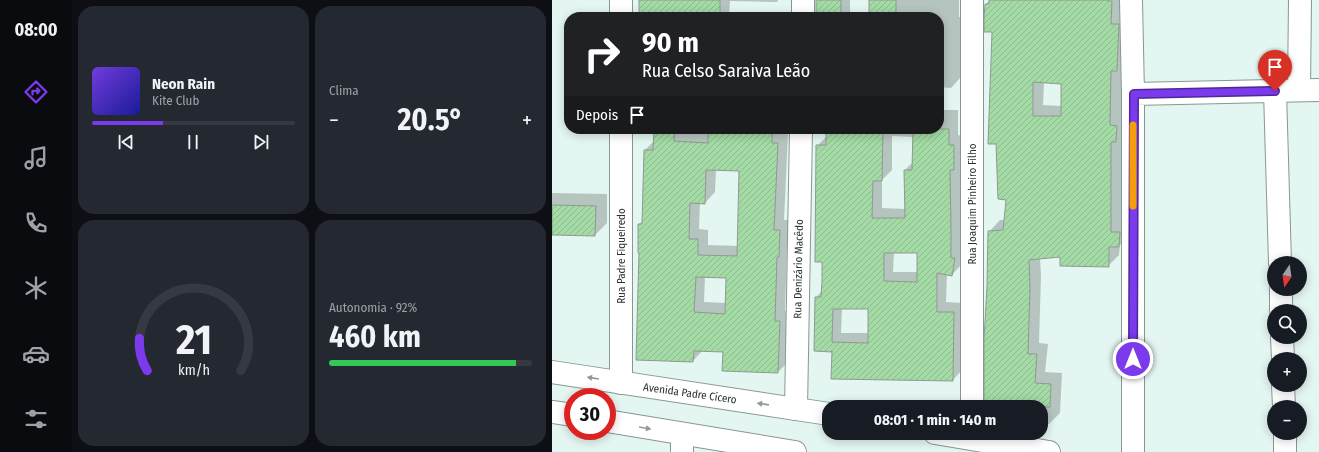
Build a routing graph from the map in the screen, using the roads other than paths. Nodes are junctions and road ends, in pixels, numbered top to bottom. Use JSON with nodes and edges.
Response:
{"nodes":[{"id":1,"x":621,"y":0,"type":"edge"},
{"id":2,"x":803,"y":0,"type":"edge"},
{"id":3,"x":972,"y":0,"type":"edge"},
{"id":4,"x":1131,"y":0,"type":"edge"},
{"id":5,"x":1300,"y":0,"type":"edge"},
{"id":6,"x":621,"y":12,"type":"edge"},
{"id":7,"x":803,"y":12,"type":"edge"},
{"id":8,"x":1309,"y":90,"type":"edge"},
{"id":9,"x":1275,"y":91,"type":"junction"},
{"id":10,"x":1134,"y":94,"type":"junction"},
{"id":11,"x":621,"y":134,"type":"edge"},
{"id":12,"x":801,"y":134,"type":"edge"},
{"id":13,"x":1280,"y":256,"type":"edge"},
{"id":14,"x":552,"y":372,"type":"edge"},
{"id":15,"x":621,"y":383,"type":"junction"},
{"id":16,"x":972,"y":400,"type":"edge"},
{"id":17,"x":796,"y":409,"type":"junction"},
{"id":18,"x":552,"y":412,"type":"edge"},
{"id":19,"x":822,"y":413,"type":"edge"},
{"id":20,"x":564,"y":414,"type":"edge"},
{"id":21,"x":616,"y":424,"type":"edge"},
{"id":22,"x":991,"y":440,"type":"edge"},
{"id":23,"x":1285,"y":440,"type":"edge"},
{"id":24,"x":682,"y":443,"type":"edge"},
{"id":25,"x":795,"y":452,"type":"edge"},
{"id":26,"x":1049,"y":452,"type":"edge"},
{"id":27,"x":1133,"y":452,"type":"edge"},
{"id":28,"x":1285,"y":452,"type":"edge"}],
"edges":[{"from":1,"to":6,"type":"main road"},
{"from":2,"to":7,"type":"main road"},
{"from":3,"to":16,"type":"main road","name":"Rua Joaquim Pinheiro Filho"},
{"from":4,"to":10,"type":"main road"},
{"from":5,"to":8,"type":"main road"},
{"from":8,"to":9,"type":"main road"},
{"from":9,"to":10,"type":"main road"},
{"from":9,"to":13,"type":"main road"},
{"from":10,"to":27,"type":"main road"},
{"from":11,"to":15,"type":"main road","name":"Rua Padre Fiqueiredo"},
{"from":12,"to":17,"type":"main road","name":"Rua Denizário Macêdo"},
{"from":15,"to":14,"type":"main road","name":"Avenida Padre Cícero","one_way":true},
{"from":17,"to":15,"type":"main road","name":"Avenida Padre Cícero","one_way":true},
{"from":17,"to":19,"type":"main road","name":"Avenida Padre Cícero"},
{"from":18,"to":20,"type":"main road"},
{"from":21,"to":24,"type":"main road","one_way":true},
{"from":22,"to":26,"type":"main road"},
{"from":23,"to":28,"type":"main road"},
{"from":24,"to":25,"type":"main road"}]}
